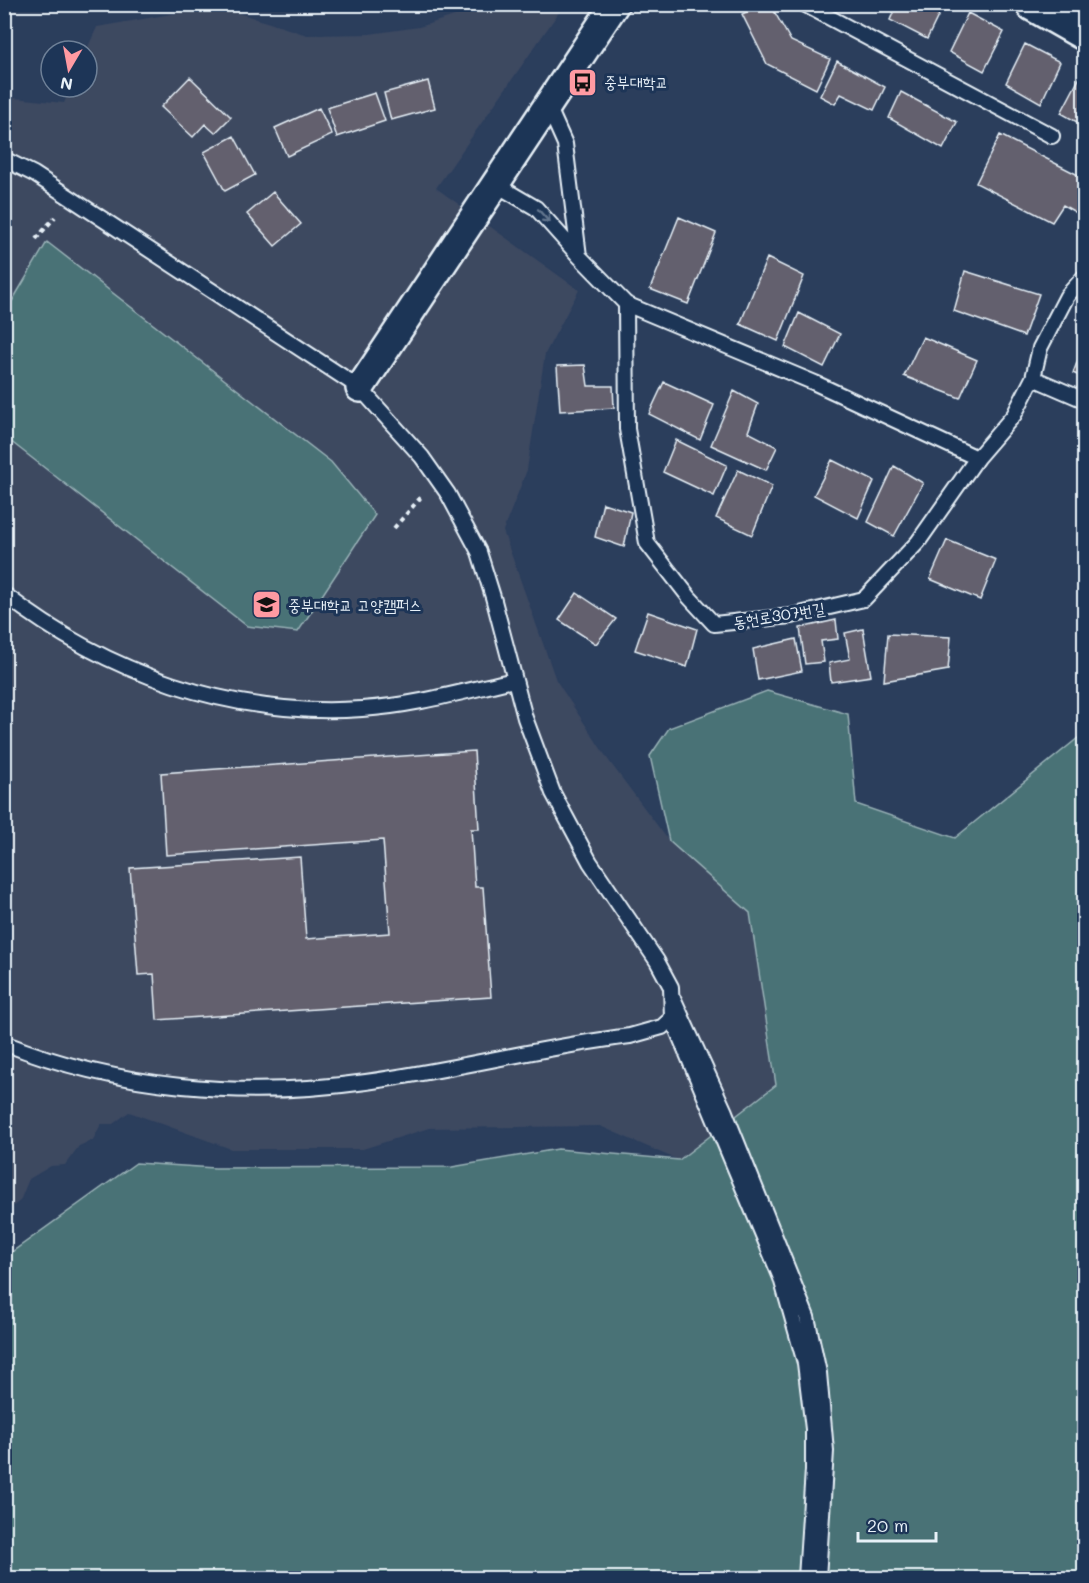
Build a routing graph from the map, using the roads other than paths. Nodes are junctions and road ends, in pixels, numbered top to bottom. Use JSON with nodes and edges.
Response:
{"nodes":[{"id":1,"x":615,"y":4,"type":"edge"},
{"id":2,"x":804,"y":4,"type":"edge"},
{"id":3,"x":1033,"y":4,"type":"edge"},
{"id":4,"x":1084,"y":33,"type":"edge"},
{"id":5,"x":548,"y":106,"type":"junction"},
{"id":6,"x":1052,"y":136,"type":"dead end"},
{"id":7,"x":4,"y":159,"type":"edge"},
{"id":8,"x":495,"y":184,"type":"junction"},
{"id":9,"x":579,"y":256,"type":"junction"},
{"id":10,"x":1084,"y":276,"type":"edge"},
{"id":11,"x":626,"y":304,"type":"junction"},
{"id":12,"x":1033,"y":378,"type":"junction"},
{"id":13,"x":360,"y":388,"type":"junction"},
{"id":14,"x":1084,"y":400,"type":"edge"},
{"id":15,"x":977,"y":458,"type":"junction"},
{"id":16,"x":4,"y":594,"type":"edge"},
{"id":17,"x":514,"y":680,"type":"junction"},
{"id":18,"x":673,"y":998,"type":"junction"},
{"id":19,"x":672,"y":1018,"type":"junction"},
{"id":20,"x":4,"y":1043,"type":"edge"},
{"id":21,"x":806,"y":1578,"type":"edge"},
{"id":22,"x":818,"y":1578,"type":"edge"}],
"edges":[{"from":1,"to":5,"type":"street"},
{"from":2,"to":6,"type":"lane"},
{"from":3,"to":4,"type":"street"},
{"from":5,"to":8,"type":"street"},
{"from":5,"to":9,"type":"lane"},
{"from":7,"to":13,"type":"lane"},
{"from":8,"to":9,"type":"lane","one_way":true},
{"from":8,"to":13,"type":"street"},
{"from":9,"to":11,"type":"lane"},
{"from":10,"to":12,"type":"lane","name":"동헌로307번길"},
{"from":11,"to":15,"type":"lane"},
{"from":11,"to":15,"type":"lane","name":"동헌로307번길"},
{"from":12,"to":14,"type":"lane"},
{"from":12,"to":15,"type":"lane","name":"동헌로307번길"},
{"from":13,"to":17,"type":"lane"},
{"from":16,"to":17,"type":"lane"},
{"from":17,"to":18,"type":"lane"},
{"from":18,"to":19,"type":"lane"},
{"from":18,"to":22,"type":"lane"},
{"from":19,"to":20,"type":"lane"},
{"from":19,"to":21,"type":"lane"}]}
